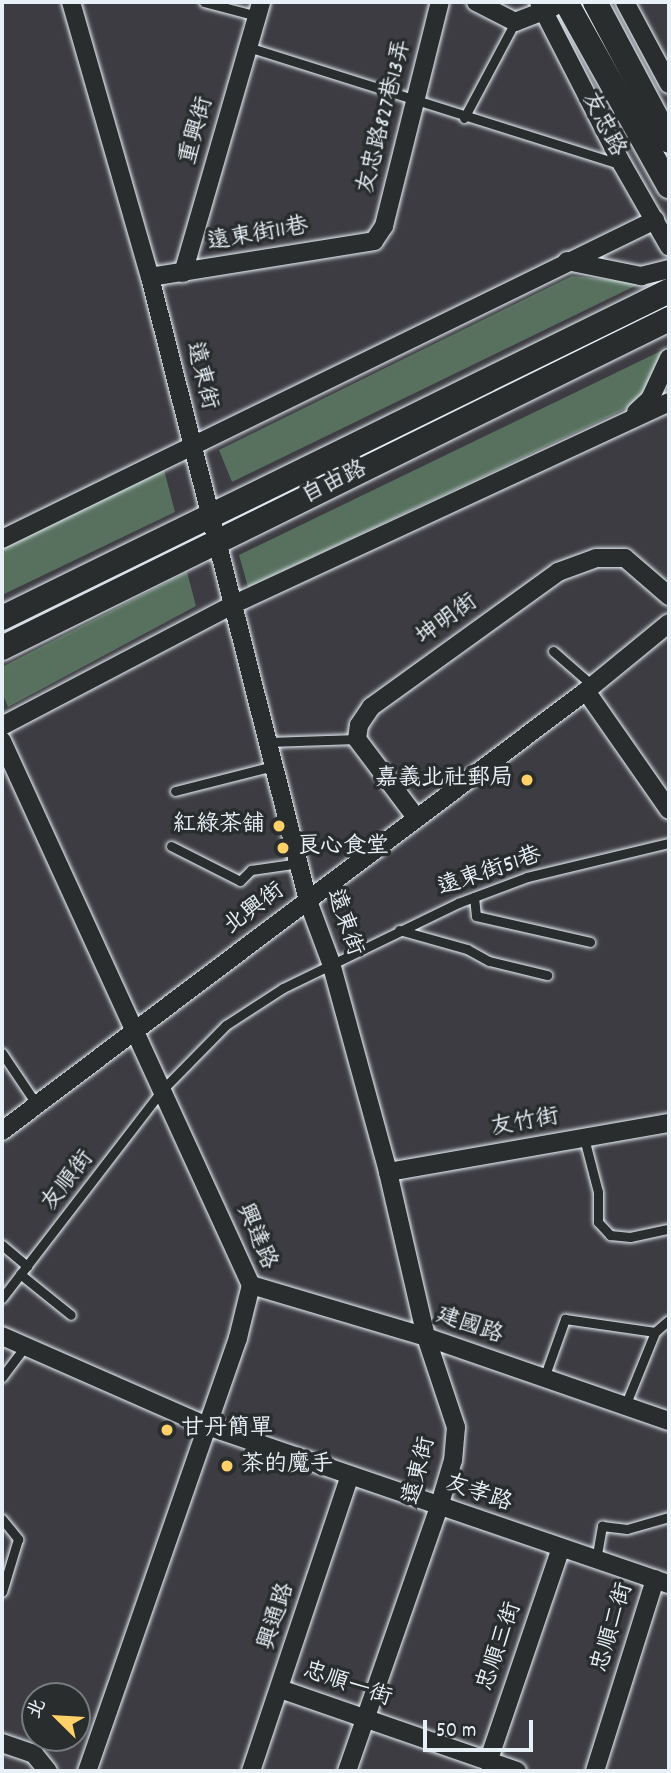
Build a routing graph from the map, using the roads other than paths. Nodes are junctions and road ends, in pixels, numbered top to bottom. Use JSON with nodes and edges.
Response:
{"nodes":[{"id":1,"x":71,"y":2,"type":"edge"},
{"id":2,"x":204,"y":2,"type":"edge"},
{"id":3,"x":440,"y":2,"type":"edge"},
{"id":4,"x":476,"y":2,"type":"edge"},
{"id":5,"x":560,"y":2,"type":"edge"},
{"id":6,"x":595,"y":2,"type":"edge"},
{"id":7,"x":625,"y":2,"type":"edge"},
{"id":8,"x":550,"y":5,"type":"edge"},
{"id":9,"x":259,"y":9,"type":"edge"},
{"id":10,"x":515,"y":22,"type":"junction"},
{"id":11,"x":248,"y":47,"type":"junction"},
{"id":12,"x":669,"y":84,"type":"edge"},
{"id":13,"x":416,"y":102,"type":"junction"},
{"id":14,"x":464,"y":118,"type":"junction"},
{"id":15,"x":669,"y":141,"type":"edge"},
{"id":16,"x":622,"y":164,"type":"junction"},
{"id":17,"x":669,"y":186,"type":"edge"},
{"id":18,"x":655,"y":220,"type":"junction"},
{"id":19,"x":374,"y":241,"type":"joint"},
{"id":20,"x":669,"y":246,"type":"edge"},
{"id":21,"x":567,"y":261,"type":"junction"},
{"id":22,"x":669,"y":269,"type":"edge"},
{"id":23,"x":183,"y":273,"type":"junction"},
{"id":24,"x":150,"y":277,"type":"junction"},
{"id":25,"x":669,"y":291,"type":"edge"},
{"id":26,"x":669,"y":319,"type":"edge"},
{"id":27,"x":669,"y":358,"type":"edge"},
{"id":28,"x":669,"y":402,"type":"edge"},
{"id":29,"x":628,"y":419,"type":"junction"},
{"id":30,"x":191,"y":446,"type":"junction"},
{"id":31,"x":209,"y":516,"type":"junction"},
{"id":32,"x":2,"y":539,"type":"edge"},
{"id":33,"x":217,"y":542,"type":"junction"},
{"id":34,"x":669,"y":596,"type":"edge"},
{"id":35,"x":232,"y":605,"type":"junction"},
{"id":36,"x":2,"y":618,"type":"edge"},
{"id":37,"x":669,"y":623,"type":"edge"},
{"id":38,"x":2,"y":648,"type":"edge"},
{"id":39,"x":553,"y":651,"type":"dead end"},
{"id":40,"x":589,"y":689,"type":"junction"},
{"id":41,"x":2,"y":726,"type":"edge"},
{"id":42,"x":357,"y":738,"type":"junction"},
{"id":43,"x":2,"y":741,"type":"edge"},
{"id":44,"x":268,"y":742,"type":"junction"},
{"id":45,"x":274,"y":766,"type":"junction"},
{"id":46,"x":175,"y":791,"type":"dead end"},
{"id":47,"x":669,"y":810,"type":"edge"},
{"id":48,"x":415,"y":816,"type":"junction"},
{"id":49,"x":669,"y":843,"type":"edge"},
{"id":50,"x":171,"y":846,"type":"dead end"},
{"id":51,"x":299,"y":863,"type":"junction"},
{"id":52,"x":474,"y":897,"type":"junction"},
{"id":53,"x":308,"y":901,"type":"junction"},
{"id":54,"x":399,"y":930,"type":"junction"},
{"id":55,"x":590,"y":942,"type":"dead end"},
{"id":56,"x":331,"y":963,"type":"junction"},
{"id":57,"x":547,"y":975,"type":"dead end"},
{"id":58,"x":136,"y":1032,"type":"junction"},
{"id":59,"x":2,"y":1053,"type":"edge"},
{"id":60,"x":163,"y":1087,"type":"junction"},
{"id":61,"x":37,"y":1105,"type":"junction"},
{"id":62,"x":669,"y":1123,"type":"edge"},
{"id":63,"x":2,"y":1131,"type":"edge"},
{"id":64,"x":584,"y":1138,"type":"junction"},
{"id":65,"x":388,"y":1172,"type":"junction"},
{"id":66,"x":669,"y":1229,"type":"edge"},
{"id":67,"x":2,"y":1245,"type":"edge"},
{"id":68,"x":27,"y":1266,"type":"junction"},
{"id":69,"x":20,"y":1275,"type":"junction"},
{"id":70,"x":251,"y":1286,"type":"junction"},
{"id":71,"x":2,"y":1298,"type":"edge"},
{"id":72,"x":71,"y":1315,"type":"dead end"},
{"id":73,"x":669,"y":1320,"type":"edge"},
{"id":74,"x":655,"y":1332,"type":"junction"},
{"id":75,"x":2,"y":1336,"type":"edge"},
{"id":76,"x":426,"y":1337,"type":"junction"},
{"id":77,"x":25,"y":1346,"type":"junction"},
{"id":78,"x":2,"y":1377,"type":"edge"},
{"id":79,"x":544,"y":1378,"type":"junction"},
{"id":80,"x":625,"y":1406,"type":"junction"},
{"id":81,"x":669,"y":1421,"type":"edge"},
{"id":82,"x":207,"y":1426,"type":"junction"},
{"id":83,"x":349,"y":1478,"type":"junction"},
{"id":84,"x":439,"y":1507,"type":"junction"},
{"id":85,"x":669,"y":1517,"type":"edge"},
{"id":86,"x":2,"y":1519,"type":"edge"},
{"id":87,"x":561,"y":1548,"type":"junction"},
{"id":88,"x":596,"y":1560,"type":"junction"},
{"id":89,"x":662,"y":1581,"type":"edge"},
{"id":90,"x":2,"y":1592,"type":"edge"},
{"id":91,"x":280,"y":1689,"type":"junction"},
{"id":92,"x":364,"y":1718,"type":"junction"},
{"id":93,"x":2,"y":1743,"type":"edge"},
{"id":94,"x":487,"y":1767,"type":"edge"},
{"id":95,"x":48,"y":1771,"type":"edge"},
{"id":96,"x":87,"y":1771,"type":"edge"},
{"id":97,"x":251,"y":1771,"type":"edge"},
{"id":98,"x":347,"y":1771,"type":"edge"},
{"id":99,"x":517,"y":1771,"type":"edge"},
{"id":100,"x":595,"y":1771,"type":"edge"}],
"edges":[{"from":1,"to":24,"type":"street","name":"遠東街"},
{"from":2,"to":9,"type":"lane"},
{"from":3,"to":13,"type":"street","name":"友忠路827巷13弄"},
{"from":4,"to":10,"type":"street"},
{"from":5,"to":8,"type":"street"},
{"from":6,"to":15,"type":"street"},
{"from":7,"to":12,"type":"street"},
{"from":8,"to":10,"type":"street"},
{"from":8,"to":16,"type":"street","name":"友忠路"},
{"from":8,"to":17,"type":"street","name":"友忠路"},
{"from":9,"to":11,"type":"street","name":"重興街"},
{"from":10,"to":14,"type":"lane"},
{"from":11,"to":13,"type":"lane"},
{"from":11,"to":23,"type":"street","name":"重興街"},
{"from":13,"to":14,"type":"lane"},
{"from":13,"to":19,"type":"street","name":"友忠路827巷13弄"},
{"from":14,"to":16,"type":"lane"},
{"from":16,"to":18,"type":"street","name":"友忠路"},
{"from":18,"to":20,"type":"street","name":"友忠路"},
{"from":18,"to":21,"type":"street"},
{"from":19,"to":23,"type":"street","name":"遠東街11巷"},
{"from":21,"to":22,"type":"street"},
{"from":21,"to":30,"type":"street"},
{"from":23,"to":24,"type":"street","name":"遠東街11巷"},
{"from":24,"to":30,"type":"street","name":"遠東街"},
{"from":25,"to":31,"type":"street","name":"自由路"},
{"from":26,"to":33,"type":"street","name":"自由路"},
{"from":27,"to":29,"type":"street"},
{"from":28,"to":29,"type":"street"},
{"from":29,"to":35,"type":"street"},
{"from":30,"to":31,"type":"street","name":"遠東街"},
{"from":30,"to":32,"type":"street"},
{"from":31,"to":33,"type":"street","name":"遠東街"},
{"from":31,"to":36,"type":"street","name":"自由路"},
{"from":33,"to":35,"type":"street","name":"遠東街"},
{"from":33,"to":38,"type":"street","name":"自由路"},
{"from":34,"to":42,"type":"street","name":"坤明街"},
{"from":35,"to":41,"type":"street"},
{"from":35,"to":44,"type":"street","name":"遠東街"},
{"from":37,"to":40,"type":"street","name":"北興街"},
{"from":39,"to":40,"type":"lane"},
{"from":40,"to":47,"type":"street"},
{"from":40,"to":48,"type":"street","name":"北興街"},
{"from":42,"to":44,"type":"lane"},
{"from":42,"to":48,"type":"street"},
{"from":43,"to":58,"type":"street","name":"興達路"},
{"from":44,"to":45,"type":"street","name":"遠東街"},
{"from":45,"to":46,"type":"lane"},
{"from":45,"to":51,"type":"street","name":"遠東街"},
{"from":48,"to":53,"type":"street","name":"北興街"},
{"from":49,"to":52,"type":"lane","name":"遠東街51巷"},
{"from":50,"to":51,"type":"lane"},
{"from":51,"to":53,"type":"street","name":"遠東街"},
{"from":52,"to":54,"type":"lane","name":"遠東街51巷"},
{"from":52,"to":55,"type":"lane"},
{"from":53,"to":56,"type":"street","name":"遠東街"},
{"from":53,"to":58,"type":"street","name":"北興街"},
{"from":54,"to":56,"type":"lane","name":"遠東街51巷"},
{"from":54,"to":57,"type":"lane"},
{"from":56,"to":60,"type":"lane","name":"友順街"},
{"from":56,"to":65,"type":"street","name":"遠東街"},
{"from":58,"to":60,"type":"street","name":"興達路"},
{"from":58,"to":61,"type":"street","name":"北興街"},
{"from":59,"to":61,"type":"lane"},
{"from":60,"to":68,"type":"lane","name":"友順街"},
{"from":60,"to":70,"type":"street","name":"興達路"},
{"from":61,"to":63,"type":"street","name":"北興街"},
{"from":62,"to":64,"type":"street","name":"友竹街"},
{"from":64,"to":65,"type":"street","name":"友竹街"},
{"from":64,"to":66,"type":"lane"},
{"from":65,"to":76,"type":"street","name":"遠東街"},
{"from":67,"to":68,"type":"lane"},
{"from":68,"to":69,"type":"lane","name":"友順街"},
{"from":69,"to":71,"type":"lane","name":"友順街"},
{"from":69,"to":72,"type":"lane"},
{"from":70,"to":76,"type":"street","name":"建國路"},
{"from":70,"to":82,"type":"street","name":"興達路"},
{"from":73,"to":74,"type":"lane"},
{"from":74,"to":79,"type":"lane"},
{"from":74,"to":80,"type":"lane"},
{"from":75,"to":77,"type":"street","name":"友孝路"},
{"from":76,"to":79,"type":"street","name":"建國路"},
{"from":76,"to":84,"type":"street","name":"遠東街"},
{"from":77,"to":78,"type":"lane"},
{"from":77,"to":82,"type":"street","name":"友孝路"},
{"from":79,"to":80,"type":"street","name":"建國路"},
{"from":80,"to":81,"type":"street","name":"建國路"},
{"from":82,"to":83,"type":"street","name":"友孝路"},
{"from":82,"to":96,"type":"street","name":"興達路"},
{"from":83,"to":84,"type":"street","name":"友孝路"},
{"from":83,"to":91,"type":"street","name":"興通路"},
{"from":84,"to":87,"type":"street","name":"友孝路"},
{"from":84,"to":92,"type":"street","name":"遠東街"},
{"from":85,"to":88,"type":"lane"},
{"from":86,"to":90,"type":"lane"},
{"from":87,"to":88,"type":"street","name":"友孝路"},
{"from":87,"to":94,"type":"street","name":"忠順三街"},
{"from":88,"to":89,"type":"street","name":"友孝路"},
{"from":89,"to":100,"type":"street","name":"忠順二街"},
{"from":91,"to":92,"type":"street","name":"忠順一街"},
{"from":91,"to":97,"type":"street","name":"興通路"},
{"from":92,"to":94,"type":"street","name":"忠順一街"},
{"from":92,"to":98,"type":"street","name":"遠東街"},
{"from":93,"to":95,"type":"street"},
{"from":94,"to":99,"type":"street","name":"忠順一街"}]}
